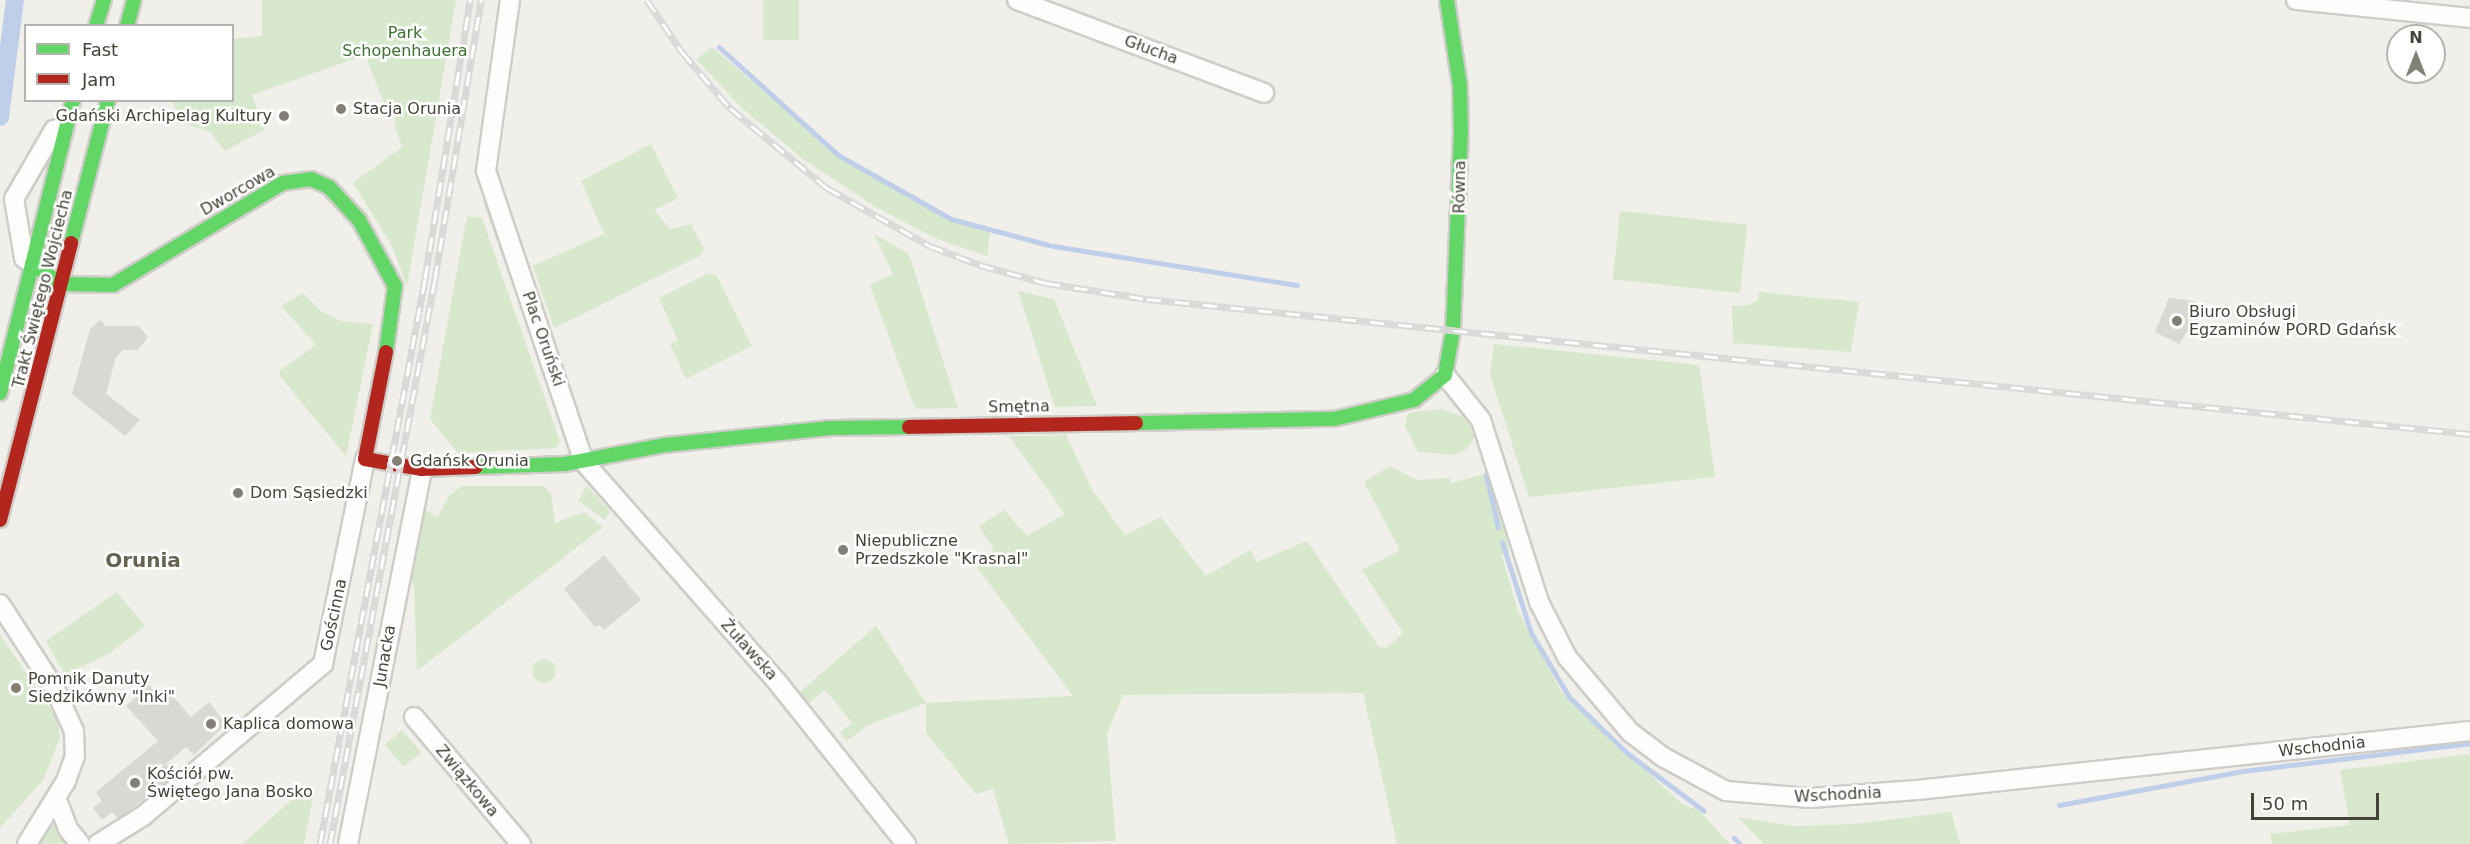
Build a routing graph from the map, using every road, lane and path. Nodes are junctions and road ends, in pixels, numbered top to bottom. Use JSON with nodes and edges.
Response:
{"nodes":[{"id":1,"x":104,"y":0,"type":"edge"},
{"id":2,"x":134,"y":0,"type":"edge"},
{"id":3,"x":510,"y":0,"type":"edge"},
{"id":4,"x":1017,"y":0,"type":"edge"},
{"id":5,"x":1447,"y":0,"type":"edge"},
{"id":6,"x":2296,"y":0,"type":"edge"},
{"id":7,"x":1037,"y":4,"type":"edge"},
{"id":8,"x":2470,"y":18,"type":"edge"},
{"id":9,"x":97,"y":24,"type":"edge"},
{"id":10,"x":128,"y":24,"type":"edge"},
{"id":11,"x":1264,"y":93,"type":"dead end"},
{"id":12,"x":72,"y":102,"type":"edge"},
{"id":13,"x":107,"y":102,"type":"edge"},
{"id":14,"x":64,"y":127,"type":"junction"},
{"id":15,"x":7,"y":192,"type":"edge"},
{"id":16,"x":32,"y":264,"type":"junction"},
{"id":17,"x":61,"y":284,"type":"junction"},
{"id":18,"x":21,"y":308,"type":"junction"},
{"id":19,"x":1445,"y":375,"type":"junction"},
{"id":20,"x":0,"y":393,"type":"edge"},
{"id":21,"x":365,"y":459,"type":"junction"},
{"id":22,"x":584,"y":462,"type":"junction"},
{"id":23,"x":422,"y":469,"type":"junction"},
{"id":24,"x":0,"y":520,"type":"edge"},
{"id":25,"x":2,"y":610,"type":"edge"},
{"id":26,"x":414,"y":717,"type":"dead end"},
{"id":27,"x":2470,"y":731,"type":"edge"},
{"id":28,"x":57,"y":800,"type":"junction"},
{"id":29,"x":27,"y":844,"type":"edge"},
{"id":30,"x":80,"y":844,"type":"edge"},
{"id":31,"x":98,"y":844,"type":"edge"},
{"id":32,"x":348,"y":844,"type":"edge"},
{"id":33,"x":520,"y":844,"type":"edge"},
{"id":34,"x":906,"y":844,"type":"edge"}],
"edges":[{"from":1,"to":9,"type":"street"},
{"from":2,"to":10,"type":"street"},
{"from":3,"to":22,"type":"street","name":"Plac Oruński"},
{"from":4,"to":7,"type":"street","name":"Głucha"},
{"from":5,"to":19,"type":"street","name":"Równa"},
{"from":6,"to":8,"type":"street"},
{"from":7,"to":11,"type":"street","name":"Głucha"},
{"from":12,"to":14,"type":"street","name":"Trakt Świętego Wojciecha"},
{"from":13,"to":17,"type":"street","name":"Trakt Świętego Wojciecha"},
{"from":14,"to":15,"type":"street"},
{"from":14,"to":16,"type":"street","name":"Trakt Świętego Wojciecha"},
{"from":15,"to":16,"type":"street"},
{"from":16,"to":17,"type":"street","name":"Dworcowa"},
{"from":16,"to":18,"type":"street","name":"Trakt Świętego Wojciecha"},
{"from":17,"to":18,"type":"street"},
{"from":17,"to":21,"type":"street","name":"Dworcowa"},
{"from":17,"to":24,"type":"street","name":"Trakt Świętego Wojciecha"},
{"from":18,"to":20,"type":"street","name":"Trakt Świętego Wojciecha"},
{"from":19,"to":22,"type":"street","name":"Smętna"},
{"from":19,"to":27,"type":"street","name":"Wschodnia"},
{"from":21,"to":23,"type":"street"},
{"from":21,"to":31,"type":"street","name":"Gościnna"},
{"from":22,"to":23,"type":"street"},
{"from":22,"to":34,"type":"street","name":"Żuławska"},
{"from":23,"to":32,"type":"street","name":"Junacka"},
{"from":25,"to":28,"type":"street"},
{"from":26,"to":33,"type":"street","name":"Związkowa"},
{"from":28,"to":29,"type":"street"},
{"from":28,"to":30,"type":"street"}]}
